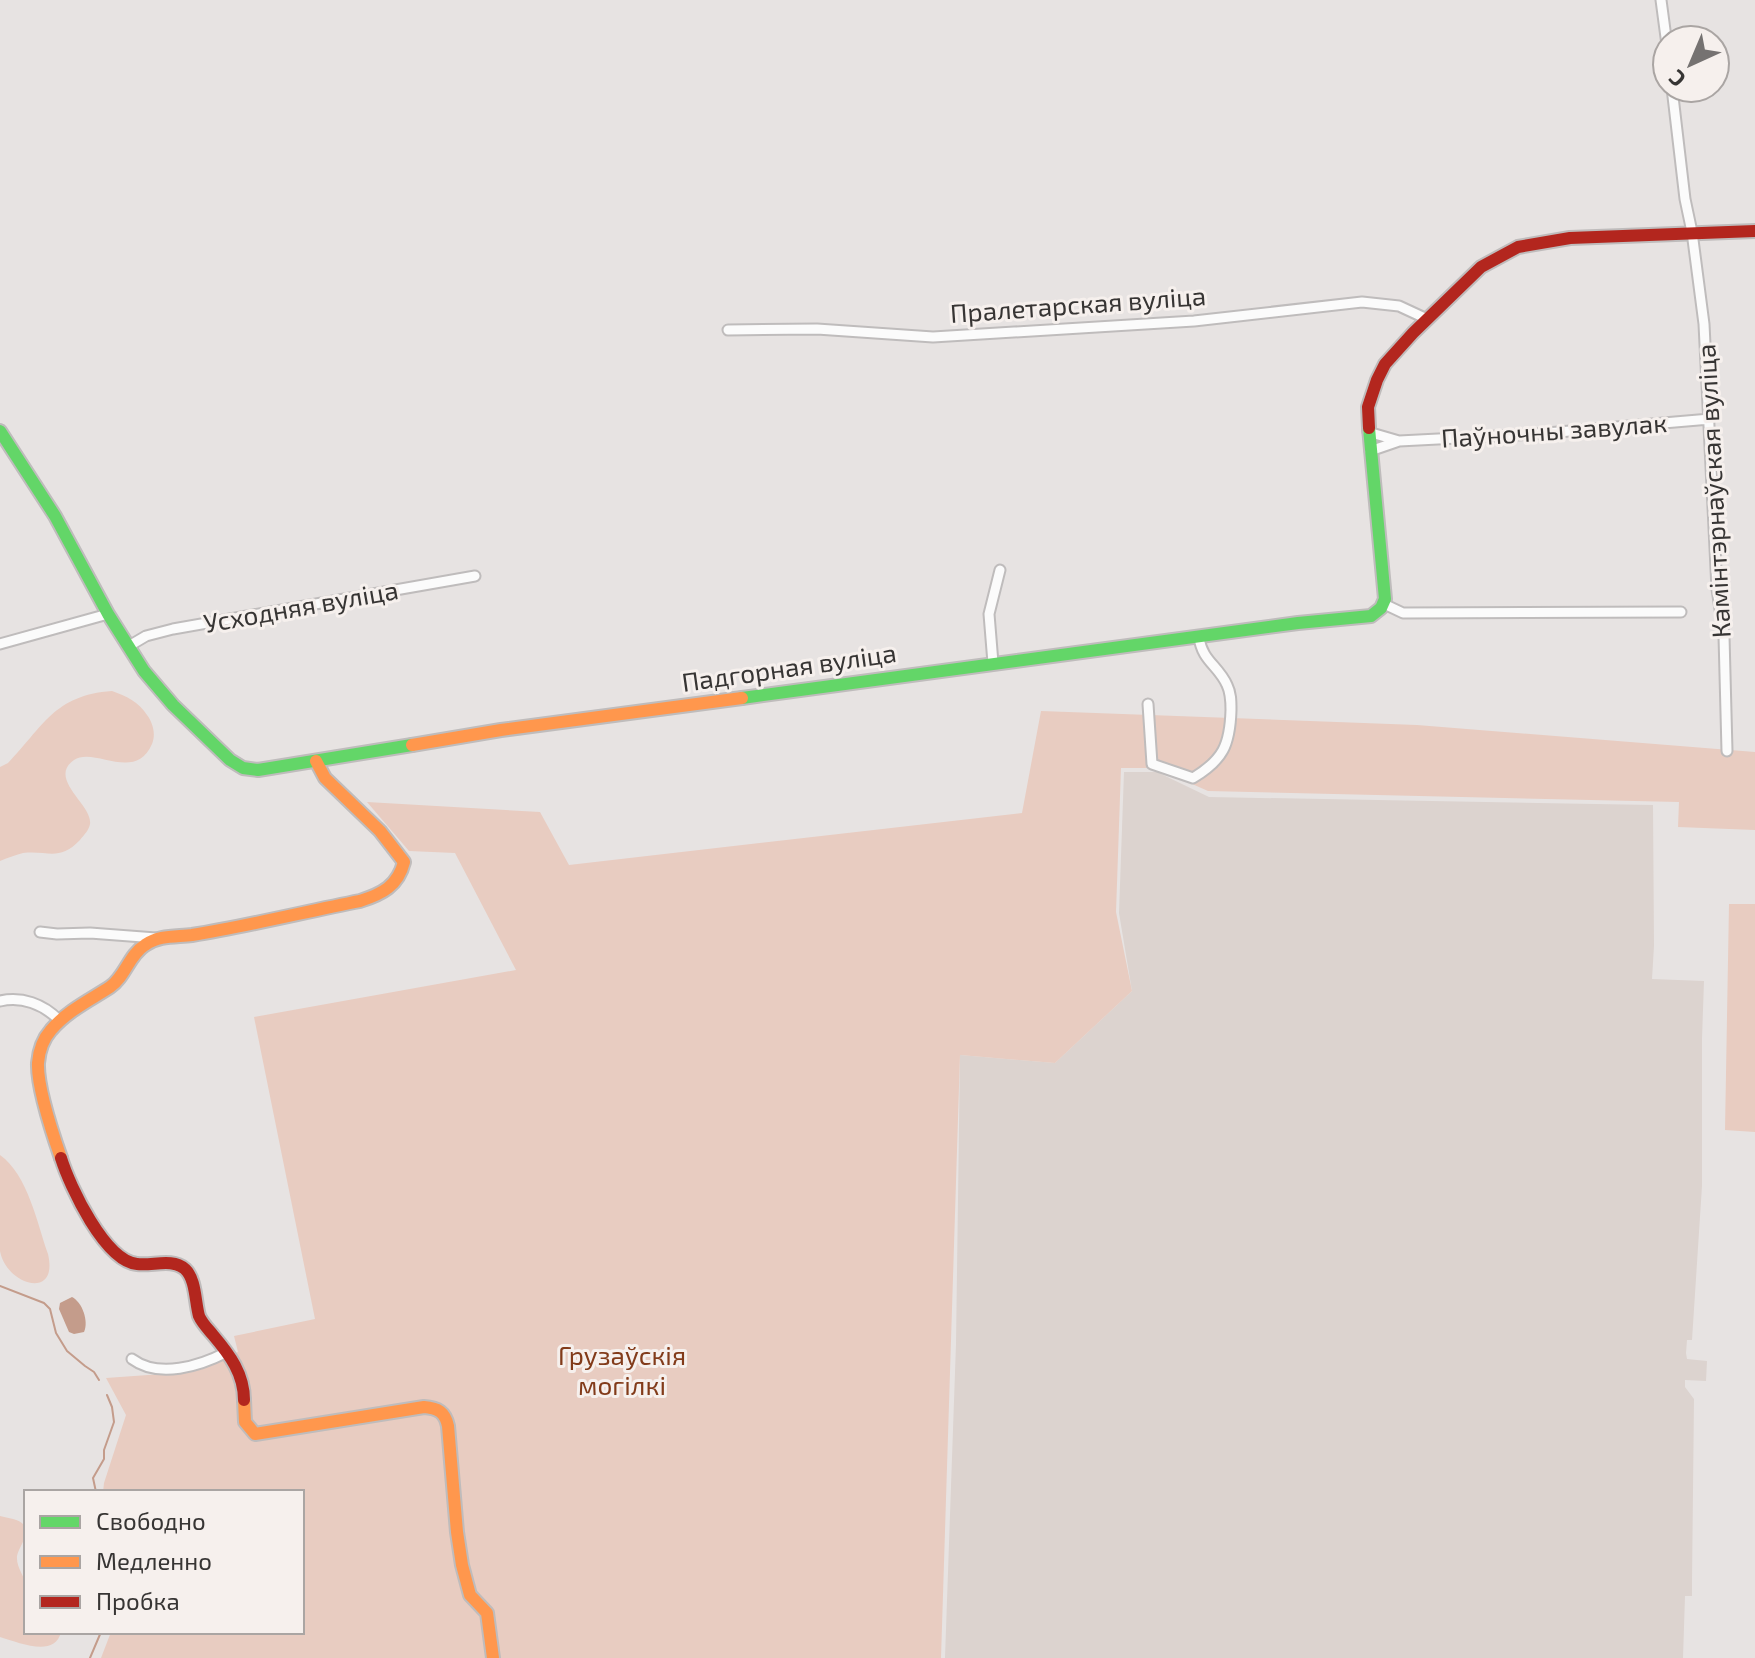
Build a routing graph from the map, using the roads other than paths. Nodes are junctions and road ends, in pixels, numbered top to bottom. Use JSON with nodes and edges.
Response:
{"nodes":[{"id":1,"x":1661,"y":0,"type":"edge"},
{"id":2,"x":1664,"y":24,"type":"edge"},
{"id":3,"x":1674,"y":104,"type":"edge"},
{"id":4,"x":1755,"y":231,"type":"edge"},
{"id":5,"x":1692,"y":232,"type":"junction"},
{"id":6,"x":1427,"y":319,"type":"junction"},
{"id":7,"x":728,"y":330,"type":"dead end"},
{"id":8,"x":1710,"y":419,"type":"junction"},
{"id":9,"x":0,"y":431,"type":"edge"},
{"id":10,"x":1399,"y":441,"type":"junction"},
{"id":11,"x":1369,"y":442,"type":"junction"},
{"id":12,"x":1000,"y":570,"type":"dead end"},
{"id":13,"x":475,"y":576,"type":"dead end"},
{"id":14,"x":1384,"y":604,"type":"junction"},
{"id":15,"x":1681,"y":612,"type":"dead end"},
{"id":16,"x":108,"y":614,"type":"junction"},
{"id":17,"x":1199,"y":637,"type":"junction"},
{"id":18,"x":0,"y":644,"type":"edge"},
{"id":19,"x":129,"y":646,"type":"junction"},
{"id":20,"x":993,"y":663,"type":"junction"},
{"id":21,"x":1148,"y":704,"type":"dead end"},
{"id":22,"x":1727,"y":751,"type":"dead end"},
{"id":23,"x":316,"y":761,"type":"junction"},
{"id":24,"x":40,"y":932,"type":"dead end"},
{"id":25,"x":159,"y":938,"type":"junction"},
{"id":26,"x":0,"y":1001,"type":"edge"},
{"id":27,"x":59,"y":1020,"type":"junction"},
{"id":28,"x":230,"y":1357,"type":"junction"},
{"id":29,"x":132,"y":1359,"type":"dead end"},
{"id":30,"x":493,"y":1658,"type":"edge"}],
"edges":[{"from":1,"to":2,"type":"street"},
{"from":3,"to":5,"type":"street","name":"Камінтэрнаўская вуліца"},
{"from":4,"to":5,"type":"street"},
{"from":5,"to":6,"type":"street"},
{"from":5,"to":8,"type":"street","name":"Камінтэрнаўская вуліца"},
{"from":6,"to":7,"type":"street","name":"Пралетарская вуліца"},
{"from":6,"to":11,"type":"street"},
{"from":8,"to":10,"type":"street","name":"Паўночны завулак"},
{"from":8,"to":22,"type":"street","name":"Камінтэрнаўская вуліца"},
{"from":9,"to":16,"type":"street","name":"Падгорная вуліца"},
{"from":10,"to":11,"type":"street","name":"Паўночны завулак"},
{"from":10,"to":11,"type":"street","name":"Паўночны завулак"},
{"from":11,"to":14,"type":"street"},
{"from":12,"to":20,"type":"street"},
{"from":13,"to":19,"type":"street","name":"Усходняя вуліца"},
{"from":14,"to":15,"type":"street"},
{"from":14,"to":17,"type":"street","name":"Падгорная вуліца"},
{"from":16,"to":18,"type":"street"},
{"from":16,"to":19,"type":"street","name":"Падгорная вуліца"},
{"from":17,"to":20,"type":"street","name":"Падгорная вуліца"},
{"from":17,"to":21,"type":"street"},
{"from":19,"to":23,"type":"street","name":"Падгорная вуліца"},
{"from":20,"to":23,"type":"street","name":"Падгорная вуліца"},
{"from":23,"to":25,"type":"street"},
{"from":24,"to":25,"type":"street"},
{"from":25,"to":27,"type":"street"},
{"from":26,"to":27,"type":"street"},
{"from":27,"to":28,"type":"street"},
{"from":28,"to":29,"type":"street"},
{"from":28,"to":30,"type":"street"}]}
